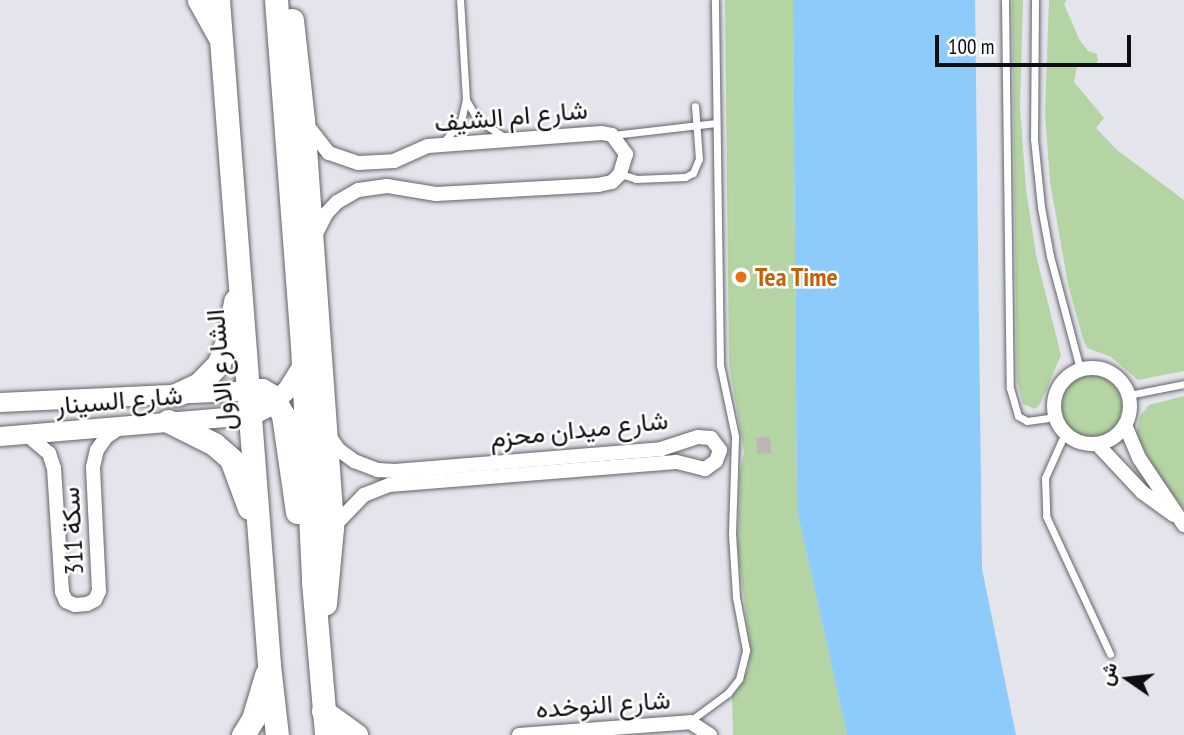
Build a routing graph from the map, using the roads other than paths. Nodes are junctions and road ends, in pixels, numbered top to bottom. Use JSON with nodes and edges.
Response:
{"nodes":[{"id":1,"x":199,"y":0,"type":"edge"},
{"id":2,"x":218,"y":0,"type":"edge"},
{"id":3,"x":276,"y":0,"type":"edge"},
{"id":4,"x":289,"y":0,"type":"edge"},
{"id":5,"x":460,"y":0,"type":"edge"},
{"id":6,"x":715,"y":0,"type":"edge"},
{"id":7,"x":1005,"y":0,"type":"edge"},
{"id":8,"x":1035,"y":0,"type":"edge"},
{"id":9,"x":221,"y":38,"type":"junction"},
{"id":10,"x":466,"y":100,"type":"junction"},
{"id":11,"x":695,"y":106,"type":"dead end"},
{"id":12,"x":303,"y":120,"type":"junction"},
{"id":13,"x":716,"y":123,"type":"junction"},
{"id":14,"x":696,"y":127,"type":"junction"},
{"id":15,"x":612,"y":135,"type":"junction"},
{"id":16,"x":519,"y":140,"type":"junction"},
{"id":17,"x":440,"y":145,"type":"junction"},
{"id":18,"x":394,"y":161,"type":"junction"},
{"id":19,"x":620,"y":174,"type":"junction"},
{"id":20,"x":396,"y":187,"type":"junction"},
{"id":21,"x":312,"y":241,"type":"junction"},
{"id":22,"x":240,"y":281,"type":"junction"},
{"id":23,"x":303,"y":363,"type":"junction"},
{"id":24,"x":1080,"y":369,"type":"junction"},
{"id":25,"x":1184,"y":384,"type":"edge"},
{"id":26,"x":250,"y":390,"type":"junction"},
{"id":27,"x":178,"y":394,"type":"junction"},
{"id":28,"x":1129,"y":395,"type":"junction"},
{"id":29,"x":276,"y":400,"type":"junction"},
{"id":30,"x":0,"y":402,"type":"edge"},
{"id":31,"x":252,"y":415,"type":"junction"},
{"id":32,"x":1056,"y":417,"type":"junction"},
{"id":33,"x":168,"y":421,"type":"junction"},
{"id":34,"x":1125,"y":425,"type":"junction"},
{"id":35,"x":121,"y":427,"type":"junction"},
{"id":36,"x":326,"y":432,"type":"junction"},
{"id":37,"x":1065,"y":433,"type":"junction"},
{"id":38,"x":26,"y":434,"type":"junction"},
{"id":39,"x":0,"y":436,"type":"edge"},
{"id":40,"x":1097,"y":444,"type":"junction"},
{"id":41,"x":1182,"y":522,"type":"edge"},
{"id":42,"x":332,"y":528,"type":"junction"},
{"id":43,"x":259,"y":542,"type":"junction"},
{"id":44,"x":313,"y":582,"type":"junction"},
{"id":45,"x":320,"y":654,"type":"junction"},
{"id":46,"x":1110,"y":654,"type":"dead end"},
{"id":47,"x":269,"y":665,"type":"junction"},
{"id":48,"x":323,"y":711,"type":"junction"},
{"id":49,"x":690,"y":722,"type":"junction"},
{"id":50,"x":604,"y":732,"type":"edge"},
{"id":51,"x":708,"y":734,"type":"edge"},
{"id":52,"x":243,"y":735,"type":"edge"},
{"id":53,"x":277,"y":735,"type":"edge"},
{"id":54,"x":326,"y":735,"type":"edge"},
{"id":55,"x":356,"y":735,"type":"edge"},
{"id":56,"x":519,"y":735,"type":"edge"}],
"edges":[{"from":1,"to":9,"type":"main road"},
{"from":2,"to":9,"type":"main road","name":"الشارع الاول"},
{"from":3,"to":23,"type":"main road"},
{"from":4,"to":12,"type":"main road"},
{"from":5,"to":10,"type":"lane"},
{"from":6,"to":13,"type":"lane"},
{"from":7,"to":32,"type":"lane"},
{"from":8,"to":24,"type":"lane"},
{"from":9,"to":22,"type":"main road","name":"الشارع الاول"},
{"from":10,"to":16,"type":"lane"},
{"from":10,"to":17,"type":"lane"},
{"from":11,"to":14,"type":"lane"},
{"from":12,"to":18,"type":"street","name":"شارع ام الشيف"},
{"from":12,"to":21,"type":"main road"},
{"from":13,"to":14,"type":"lane"},
{"from":13,"to":49,"type":"lane"},
{"from":14,"to":15,"type":"lane"},
{"from":14,"to":19,"type":"lane"},
{"from":15,"to":16,"type":"street","name":"شارع ام الشيف"},
{"from":15,"to":19,"type":"street","name":"شارع ام الشيف"},
{"from":16,"to":17,"type":"street","name":"شارع ام الشيف"},
{"from":17,"to":18,"type":"street","name":"شارع ام الشيف"},
{"from":18,"to":20,"type":"street"},
{"from":19,"to":20,"type":"street"},
{"from":20,"to":21,"type":"street"},
{"from":21,"to":36,"type":"main road"},
{"from":22,"to":26,"type":"main road","name":"الشارع الاول"},
{"from":22,"to":27,"type":"main road"},
{"from":23,"to":29,"type":"street","name":"شارع السينار"},
{"from":23,"to":44,"type":"main road"},
{"from":24,"to":28,"type":"street"},
{"from":24,"to":32,"type":"street"},
{"from":25,"to":28,"type":"lane"},
{"from":26,"to":27,"type":"street","name":"شارع السينار"},
{"from":26,"to":29,"type":"main road"},
{"from":26,"to":31,"type":"main road","name":"الشارع الاول"},
{"from":27,"to":30,"type":"street","name":"شارع السينار"},
{"from":28,"to":34,"type":"street"},
{"from":29,"to":31,"type":"street","name":"شارع السينار"},
{"from":29,"to":44,"type":"main road"},
{"from":31,"to":33,"type":"street","name":"شارع السينار"},
{"from":31,"to":43,"type":"main road","name":"الشارع الاول"},
{"from":32,"to":37,"type":"street"},
{"from":33,"to":35,"type":"street","name":"شارع السينار"},
{"from":33,"to":43,"type":"main road"},
{"from":34,"to":40,"type":"street"},
{"from":34,"to":41,"type":"street"},
{"from":35,"to":38,"type":"street","name":"شارع السينار"},
{"from":35,"to":38,"type":"street","name":"سكة 311"},
{"from":36,"to":42,"type":"main road"},
{"from":36,"to":42,"type":"street","name":"شارع ميدان محزم"},
{"from":37,"to":40,"type":"street"},
{"from":37,"to":46,"type":"lane"},
{"from":38,"to":39,"type":"street","name":"شارع السينار"},
{"from":40,"to":41,"type":"street"},
{"from":42,"to":45,"type":"main road"},
{"from":43,"to":47,"type":"main road","name":"الشارع الاول"},
{"from":44,"to":45,"type":"main road"},
{"from":45,"to":48,"type":"main road"},
{"from":47,"to":52,"type":"main road"},
{"from":47,"to":53,"type":"main road","name":"الشارع الاول"},
{"from":48,"to":54,"type":"main road"},
{"from":48,"to":55,"type":"main road"},
{"from":49,"to":50,"type":"street","name":"شارع النوخده"},
{"from":49,"to":51,"type":"street"},
{"from":50,"to":56,"type":"street","name":"شارع النوخده"}]}
